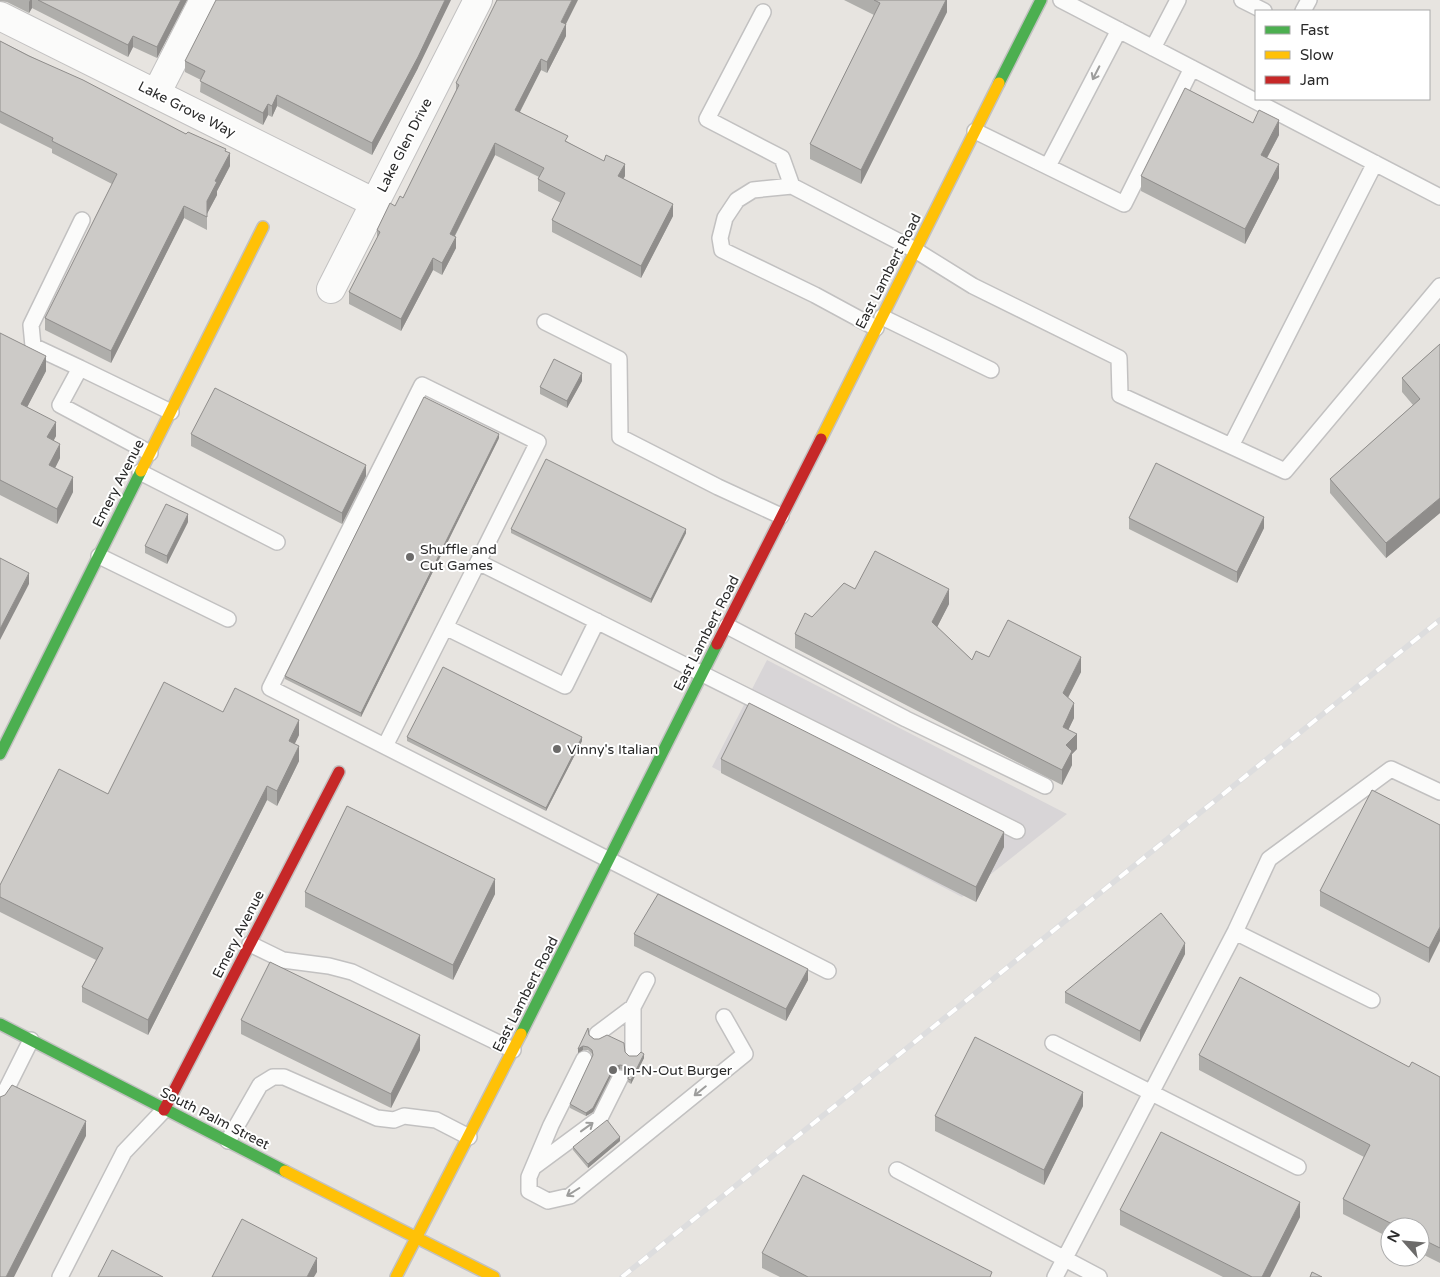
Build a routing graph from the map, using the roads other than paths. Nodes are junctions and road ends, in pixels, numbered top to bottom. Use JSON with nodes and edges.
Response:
{"nodes":[{"id":1,"x":204,"y":0,"type":"edge"},
{"id":2,"x":478,"y":0,"type":"edge"},
{"id":3,"x":1041,"y":0,"type":"edge"},
{"id":4,"x":1061,"y":0,"type":"edge"},
{"id":5,"x":1178,"y":0,"type":"edge"},
{"id":6,"x":1242,"y":0,"type":"edge"},
{"id":7,"x":1262,"y":10,"type":"edge"},
{"id":8,"x":762,"y":12,"type":"dead end"},
{"id":9,"x":0,"y":16,"type":"edge"},
{"id":10,"x":1119,"y":30,"type":"junction"},
{"id":11,"x":1153,"y":48,"type":"junction"},
{"id":12,"x":1192,"y":68,"type":"junction"},
{"id":13,"x":156,"y":94,"type":"junction"},
{"id":14,"x":975,"y":131,"type":"junction"},
{"id":15,"x":1375,"y":163,"type":"junction"},
{"id":16,"x":1048,"y":166,"type":"junction"},
{"id":17,"x":792,"y":186,"type":"junction"},
{"id":18,"x":1440,"y":197,"type":"edge"},
{"id":19,"x":375,"y":203,"type":"junction"},
{"id":20,"x":82,"y":220,"type":"dead end"},
{"id":21,"x":263,"y":227,"type":"dead end"},
{"id":22,"x":915,"y":250,"type":"junction"},
{"id":23,"x":1440,"y":286,"type":"edge"},
{"id":24,"x":331,"y":289,"type":"dead end"},
{"id":25,"x":546,"y":322,"type":"dead end"},
{"id":26,"x":879,"y":322,"type":"junction"},
{"id":27,"x":80,"y":368,"type":"junction"},
{"id":28,"x":990,"y":370,"type":"dead end"},
{"id":29,"x":171,"y":412,"type":"junction"},
{"id":30,"x":1231,"y":446,"type":"junction"},
{"id":31,"x":150,"y":453,"type":"junction"},
{"id":32,"x":140,"y":472,"type":"junction"},
{"id":33,"x":782,"y":516,"type":"junction"},
{"id":34,"x":277,"y":542,"type":"dead end"},
{"id":35,"x":99,"y":556,"type":"junction"},
{"id":36,"x":478,"y":562,"type":"junction"},
{"id":37,"x":228,"y":619,"type":"dead end"},
{"id":38,"x":597,"y":621,"type":"junction"},
{"id":39,"x":727,"y":626,"type":"junction"},
{"id":40,"x":445,"y":627,"type":"junction"},
{"id":41,"x":702,"y":674,"type":"junction"},
{"id":42,"x":385,"y":746,"type":"junction"},
{"id":43,"x":0,"y":754,"type":"edge"},
{"id":44,"x":339,"y":772,"type":"dead end"},
{"id":45,"x":1045,"y":786,"type":"edge"},
{"id":46,"x":1440,"y":792,"type":"edge"},
{"id":47,"x":1017,"y":830,"type":"dead end"},
{"id":48,"x":609,"y":860,"type":"junction"},
{"id":49,"x":1235,"y":932,"type":"junction"},
{"id":50,"x":250,"y":944,"type":"junction"},
{"id":51,"x":828,"y":971,"type":"dead end"},
{"id":52,"x":647,"y":980,"type":"dead end"},
{"id":53,"x":1372,"y":1000,"type":"dead end"},
{"id":54,"x":633,"y":1007,"type":"junction"},
{"id":55,"x":724,"y":1017,"type":"dead end"},
{"id":56,"x":0,"y":1024,"type":"edge"},
{"id":57,"x":597,"y":1034,"type":"dead end"},
{"id":58,"x":31,"y":1040,"type":"junction"},
{"id":59,"x":1054,"y":1042,"type":"dead end"},
{"id":60,"x":513,"y":1050,"type":"junction"},
{"id":61,"x":633,"y":1052,"type":"dead end"},
{"id":62,"x":584,"y":1059,"type":"dead end"},
{"id":63,"x":620,"y":1078,"type":"dead end"},
{"id":64,"x":1152,"y":1092,"type":"junction"},
{"id":65,"x":0,"y":1102,"type":"edge"},
{"id":66,"x":164,"y":1110,"type":"junction"},
{"id":67,"x":469,"y":1137,"type":"junction"},
{"id":68,"x":228,"y":1141,"type":"junction"},
{"id":69,"x":534,"y":1166,"type":"junction"},
{"id":70,"x":1298,"y":1167,"type":"dead end"},
{"id":71,"x":897,"y":1170,"type":"dead end"},
{"id":72,"x":417,"y":1238,"type":"junction"},
{"id":73,"x":1064,"y":1259,"type":"junction"},
{"id":74,"x":60,"y":1277,"type":"edge"},
{"id":75,"x":396,"y":1277,"type":"edge"},
{"id":76,"x":494,"y":1277,"type":"edge"},
{"id":77,"x":1055,"y":1277,"type":"edge"},
{"id":78,"x":1099,"y":1277,"type":"edge"}],
"edges":[{"from":1,"to":13,"type":"street"},
{"from":2,"to":19,"type":"street","name":"Lake Glen Drive"},
{"from":3,"to":14,"type":"street","name":"East Lambert Road"},
{"from":4,"to":10,"type":"lane"},
{"from":5,"to":11,"type":"lane"},
{"from":6,"to":7,"type":"lane"},
{"from":8,"to":17,"type":"lane"},
{"from":9,"to":13,"type":"street","name":"Lake Grove Way"},
{"from":10,"to":11,"type":"lane"},
{"from":10,"to":16,"type":"lane","one_way":true},
{"from":11,"to":12,"type":"lane"},
{"from":12,"to":15,"type":"lane"},
{"from":12,"to":16,"type":"lane"},
{"from":13,"to":19,"type":"street","name":"Lake Grove Way"},
{"from":14,"to":16,"type":"lane"},
{"from":14,"to":22,"type":"street","name":"East Lambert Road"},
{"from":15,"to":18,"type":"lane"},
{"from":15,"to":30,"type":"lane"},
{"from":17,"to":22,"type":"lane"},
{"from":17,"to":26,"type":"lane"},
{"from":19,"to":24,"type":"street","name":"Lake Glen Drive"},
{"from":20,"to":27,"type":"lane"},
{"from":21,"to":29,"type":"street","name":"Emery Avenue"},
{"from":22,"to":26,"type":"street","name":"East Lambert Road"},
{"from":22,"to":30,"type":"lane"},
{"from":23,"to":30,"type":"lane"},
{"from":25,"to":33,"type":"lane"},
{"from":26,"to":28,"type":"lane"},
{"from":26,"to":33,"type":"street","name":"East Lambert Road"},
{"from":27,"to":29,"type":"lane"},
{"from":27,"to":31,"type":"lane"},
{"from":29,"to":31,"type":"street","name":"Emery Avenue"},
{"from":31,"to":32,"type":"street","name":"Emery Avenue"},
{"from":32,"to":34,"type":"lane"},
{"from":32,"to":35,"type":"street","name":"Emery Avenue"},
{"from":33,"to":39,"type":"street","name":"East Lambert Road"},
{"from":35,"to":37,"type":"lane"},
{"from":35,"to":43,"type":"street","name":"Emery Avenue"},
{"from":36,"to":38,"type":"lane"},
{"from":36,"to":40,"type":"lane"},
{"from":36,"to":42,"type":"lane"},
{"from":38,"to":40,"type":"lane"},
{"from":38,"to":41,"type":"lane"},
{"from":39,"to":41,"type":"street","name":"East Lambert Road"},
{"from":39,"to":45,"type":"lane"},
{"from":40,"to":42,"type":"lane"},
{"from":41,"to":47,"type":"lane"},
{"from":41,"to":48,"type":"street","name":"East Lambert Road"},
{"from":42,"to":48,"type":"lane"},
{"from":44,"to":50,"type":"street","name":"Emery Avenue"},
{"from":46,"to":49,"type":"lane"},
{"from":48,"to":51,"type":"lane"},
{"from":48,"to":60,"type":"street","name":"East Lambert Road"},
{"from":49,"to":53,"type":"lane"},
{"from":49,"to":64,"type":"lane"},
{"from":50,"to":60,"type":"lane"},
{"from":50,"to":66,"type":"street","name":"Emery Avenue"},
{"from":52,"to":54,"type":"lane"},
{"from":54,"to":57,"type":"lane"},
{"from":54,"to":61,"type":"lane"},
{"from":55,"to":69,"type":"lane","one_way":true},
{"from":56,"to":58,"type":"street","name":"South Palm Street"},
{"from":58,"to":65,"type":"lane"},
{"from":58,"to":66,"type":"street","name":"South Palm Street"},
{"from":59,"to":64,"type":"lane"},
{"from":60,"to":67,"type":"street","name":"East Lambert Road"},
{"from":62,"to":69,"type":"lane"},
{"from":69,"to":63,"type":"lane","one_way":true},
{"from":64,"to":70,"type":"lane"},
{"from":64,"to":73,"type":"lane"},
{"from":66,"to":68,"type":"street","name":"South Palm Street"},
{"from":66,"to":74,"type":"lane"},
{"from":67,"to":68,"type":"lane"},
{"from":67,"to":72,"type":"street","name":"East Lambert Road"},
{"from":68,"to":72,"type":"street","name":"South Palm Street"},
{"from":71,"to":73,"type":"lane"},
{"from":72,"to":75,"type":"street","name":"East Lambert Road"},
{"from":72,"to":76,"type":"street","name":"South Palm Street"},
{"from":73,"to":77,"type":"lane"},
{"from":73,"to":78,"type":"lane"}]}
